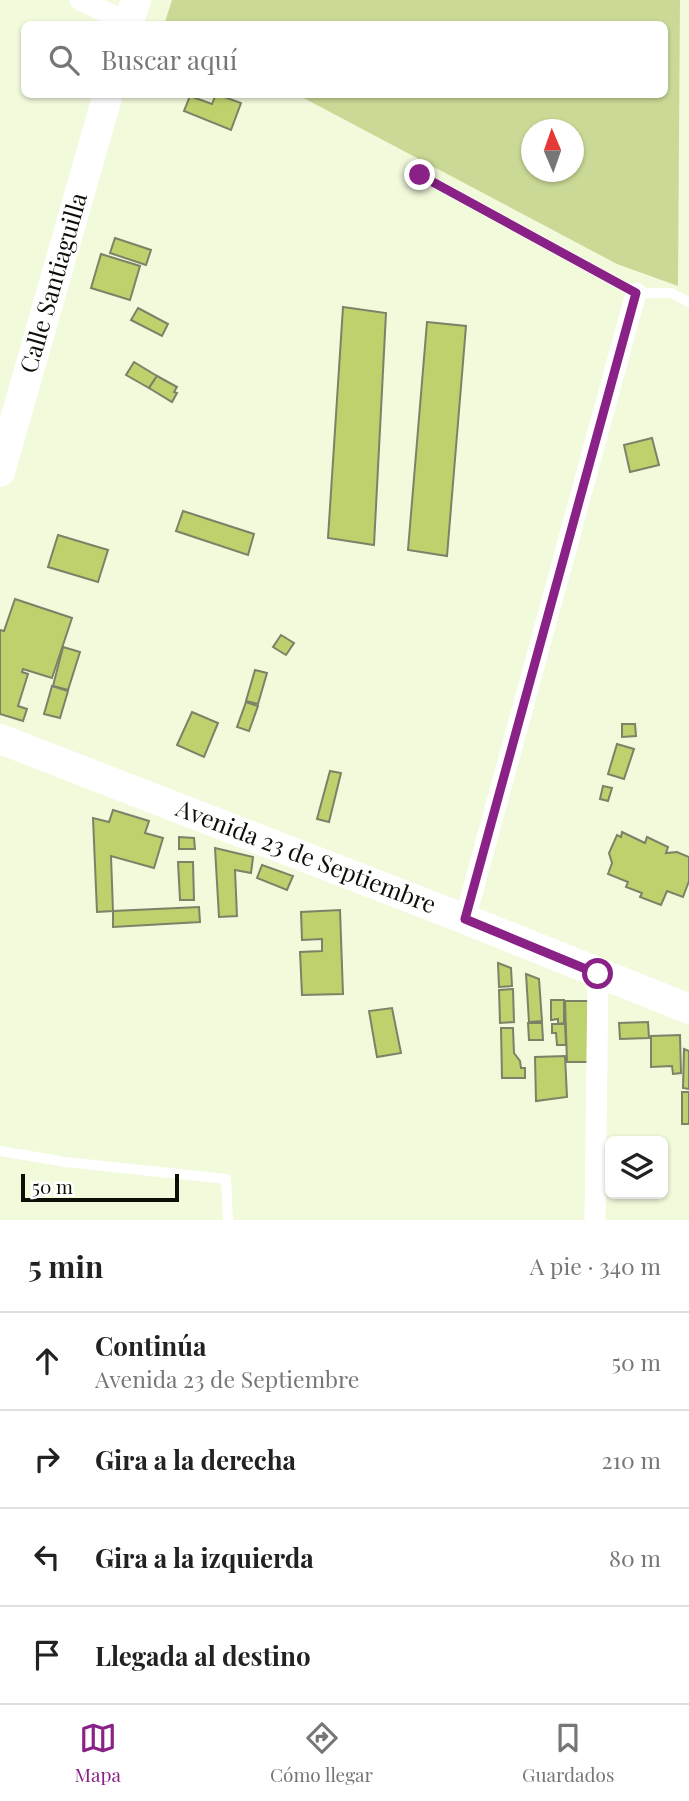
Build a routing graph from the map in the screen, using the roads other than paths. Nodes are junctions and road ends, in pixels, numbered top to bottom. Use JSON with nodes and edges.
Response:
{"nodes":[{"id":1,"x":80,"y":0,"type":"edge"},
{"id":2,"x":131,"y":16,"type":"edge"},
{"id":3,"x":107,"y":98,"type":"edge"},
{"id":4,"x":420,"y":175,"type":"dead end"},
{"id":5,"x":636,"y":293,"type":"junction"},
{"id":6,"x":689,"y":302,"type":"edge"},
{"id":7,"x":0,"y":472,"type":"edge"},
{"id":8,"x":0,"y":739,"type":"edge"},
{"id":9,"x":465,"y":919,"type":"junction"},
{"id":10,"x":598,"y":974,"type":"junction"},
{"id":11,"x":689,"y":1009,"type":"edge"},
{"id":12,"x":0,"y":1151,"type":"edge"},
{"id":13,"x":228,"y":1220,"type":"edge"},
{"id":14,"x":595,"y":1220,"type":"edge"}],
"edges":[{"from":1,"to":2,"type":"street"},
{"from":3,"to":7,"type":"main road","name":"Calle Santiaguilla"},
{"from":4,"to":5,"type":"lane"},
{"from":5,"to":6,"type":"lane"},
{"from":5,"to":9,"type":"street"},
{"from":8,"to":9,"type":"main road","name":"Avenida 23 de Septiembre"},
{"from":9,"to":10,"type":"main road","name":"Avenida 23 de Septiembre"},
{"from":10,"to":11,"type":"main road","name":"Avenida 23 de Septiembre"},
{"from":10,"to":14,"type":"street"},
{"from":12,"to":13,"type":"lane"}]}
